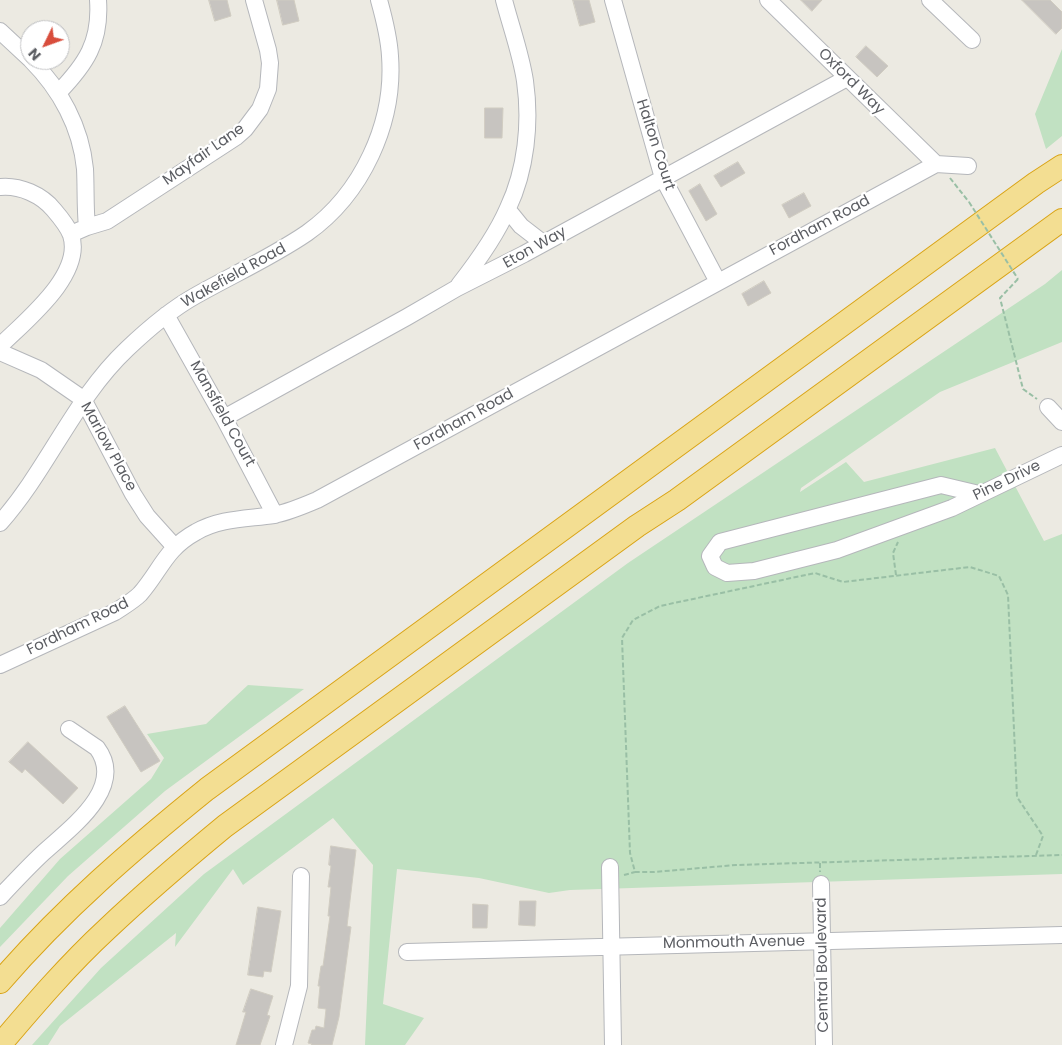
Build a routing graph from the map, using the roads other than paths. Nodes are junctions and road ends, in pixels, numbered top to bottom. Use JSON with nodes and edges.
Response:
{"nodes":[{"id":1,"x":98,"y":0,"type":"edge"},
{"id":2,"x":254,"y":0,"type":"edge"},
{"id":3,"x":379,"y":0,"type":"edge"},
{"id":4,"x":504,"y":0,"type":"edge"},
{"id":5,"x":613,"y":0,"type":"edge"},
{"id":6,"x":768,"y":0,"type":"edge"},
{"id":7,"x":930,"y":0,"type":"edge"},
{"id":8,"x":0,"y":31,"type":"edge"},
{"id":9,"x":972,"y":40,"type":"dead end"},
{"id":10,"x":20,"y":49,"type":"edge"},
{"id":11,"x":41,"y":70,"type":"edge"},
{"id":12,"x":847,"y":78,"type":"junction"},
{"id":13,"x":58,"y":93,"type":"junction"},
{"id":14,"x":1062,"y":152,"type":"edge"},
{"id":15,"x":936,"y":164,"type":"junction"},
{"id":16,"x":968,"y":166,"type":"dead end"},
{"id":17,"x":1062,"y":166,"type":"edge"},
{"id":18,"x":663,"y":178,"type":"junction"},
{"id":19,"x":1036,"y":183,"type":"junction"},
{"id":20,"x":0,"y":187,"type":"edge"},
{"id":21,"x":508,"y":210,"type":"junction"},
{"id":22,"x":1062,"y":220,"type":"edge"},
{"id":23,"x":86,"y":227,"type":"junction"},
{"id":24,"x":1062,"y":229,"type":"edge"},
{"id":25,"x":71,"y":234,"type":"junction"},
{"id":26,"x":543,"y":243,"type":"junction"},
{"id":27,"x":1027,"y":246,"type":"junction"},
{"id":28,"x":718,"y":282,"type":"junction"},
{"id":29,"x":457,"y":288,"type":"junction"},
{"id":30,"x":166,"y":315,"type":"junction"},
{"id":31,"x":0,"y":346,"type":"edge"},
{"id":32,"x":0,"y":352,"type":"edge"},
{"id":33,"x":83,"y":399,"type":"junction"},
{"id":34,"x":1048,"y":407,"type":"road end"},
{"id":35,"x":224,"y":418,"type":"junction"},
{"id":36,"x":1062,"y":422,"type":"edge"},
{"id":37,"x":1062,"y":455,"type":"edge"},
{"id":38,"x":979,"y":494,"type":"junction"},
{"id":39,"x":275,"y":515,"type":"junction"},
{"id":40,"x":0,"y":523,"type":"edge"},
{"id":41,"x":174,"y":546,"type":"junction"},
{"id":42,"x":0,"y":665,"type":"edge"},
{"id":43,"x":69,"y":729,"type":"dead end"},
{"id":44,"x":610,"y":866,"type":"dead end"},
{"id":45,"x":301,"y":876,"type":"dead end"},
{"id":46,"x":821,"y":884,"type":"dead end"},
{"id":47,"x":0,"y":897,"type":"edge"},
{"id":48,"x":1062,"y":935,"type":"edge"},
{"id":49,"x":822,"y":940,"type":"junction"},
{"id":50,"x":611,"y":945,"type":"junction"},
{"id":51,"x":407,"y":952,"type":"dead end"},
{"id":52,"x":0,"y":982,"type":"edge"},
{"id":53,"x":0,"y":1045,"type":"edge"},
{"id":54,"x":284,"y":1045,"type":"edge"},
{"id":55,"x":613,"y":1045,"type":"edge"},
{"id":56,"x":824,"y":1045,"type":"edge"}],
"edges":[{"from":1,"to":13,"type":"street"},
{"from":2,"to":23,"type":"street","name":"Mayfair Lane"},
{"from":3,"to":30,"type":"street","name":"Wakefield Road"},
{"from":4,"to":21,"type":"street"},
{"from":5,"to":18,"type":"street","name":"Halton Court"},
{"from":6,"to":12,"type":"street","name":"Oxford Way"},
{"from":7,"to":9,"type":"street"},
{"from":8,"to":10,"type":"street"},
{"from":11,"to":13,"type":"street"},
{"from":12,"to":15,"type":"street","name":"Oxford Way"},
{"from":12,"to":18,"type":"street","name":"Eton Way"},
{"from":13,"to":23,"type":"street"},
{"from":14,"to":19,"type":"highway"},
{"from":15,"to":16,"type":"street"},
{"from":15,"to":28,"type":"street","name":"Fordham Road"},
{"from":17,"to":19,"type":"highway"},
{"from":18,"to":26,"type":"street","name":"Eton Way"},
{"from":18,"to":28,"type":"street","name":"Halton Court"},
{"from":19,"to":52,"type":"highway"},
{"from":20,"to":25,"type":"street"},
{"from":21,"to":26,"type":"street"},
{"from":21,"to":29,"type":"street"},
{"from":22,"to":27,"type":"highway"},
{"from":23,"to":25,"type":"street","name":"Mayfair Lane"},
{"from":24,"to":27,"type":"highway"},
{"from":25,"to":31,"type":"street"},
{"from":26,"to":29,"type":"street","name":"Eton Way"},
{"from":27,"to":53,"type":"highway"},
{"from":28,"to":39,"type":"street","name":"Fordham Road"},
{"from":29,"to":35,"type":"street","name":"Eton Way"},
{"from":30,"to":33,"type":"street","name":"Wakefield Road"},
{"from":30,"to":35,"type":"street","name":"Mansfield Court"},
{"from":32,"to":33,"type":"street","name":"Marlow Place"},
{"from":33,"to":40,"type":"street","name":"Wakefield Road"},
{"from":33,"to":41,"type":"street","name":"Marlow Place"},
{"from":34,"to":36,"type":"street"},
{"from":35,"to":39,"type":"street","name":"Mansfield Court"},
{"from":37,"to":38,"type":"street","name":"Pine Drive"},
{"from":38,"to":38,"type":"street","name":"Pine Drive"},
{"from":39,"to":41,"type":"street","name":"Fordham Road"},
{"from":41,"to":42,"type":"street","name":"Fordham Road"},
{"from":43,"to":47,"type":"street"},
{"from":44,"to":50,"type":"street"},
{"from":45,"to":54,"type":"street"},
{"from":46,"to":49,"type":"street","name":"Central Boulevard"},
{"from":48,"to":49,"type":"street","name":"Monmouth Avenue"},
{"from":49,"to":50,"type":"street","name":"Monmouth Avenue"},
{"from":49,"to":56,"type":"street","name":"Central Boulevard"},
{"from":50,"to":51,"type":"street","name":"Monmouth Avenue"},
{"from":50,"to":55,"type":"street"}]}
